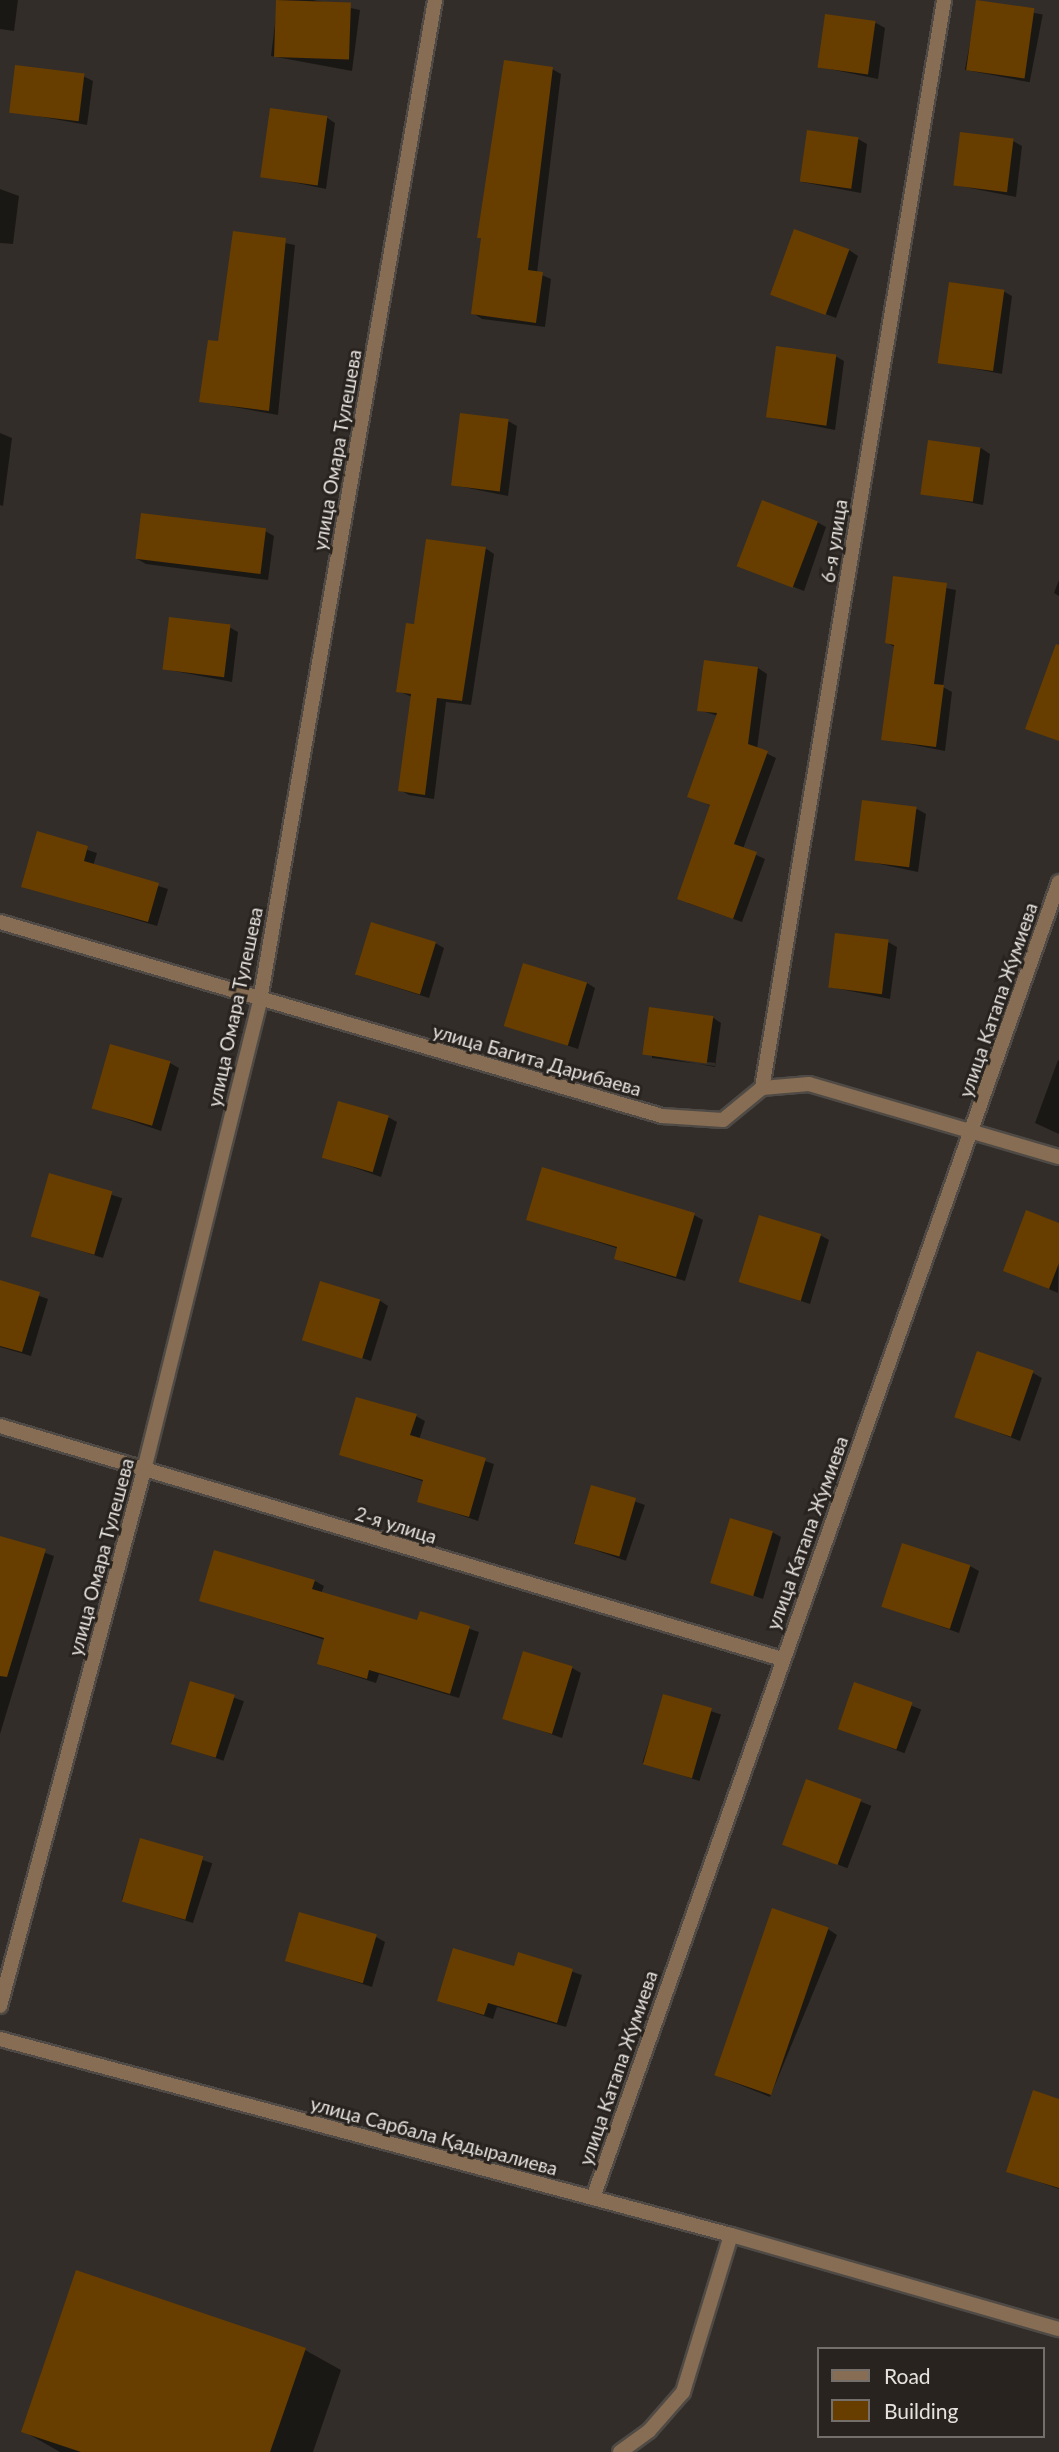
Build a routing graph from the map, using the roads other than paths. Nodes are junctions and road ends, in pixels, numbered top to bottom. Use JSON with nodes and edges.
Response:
{"nodes":[{"id":1,"x":435,"y":0,"type":"edge"},
{"id":2,"x":944,"y":0,"type":"edge"},
{"id":3,"x":1059,"y":882,"type":"edge"},
{"id":4,"x":0,"y":922,"type":"edge"},
{"id":5,"x":260,"y":1000,"type":"junction"},
{"id":6,"x":762,"y":1088,"type":"junction"},
{"id":7,"x":974,"y":1129,"type":"junction"},
{"id":8,"x":1059,"y":1157,"type":"edge"},
{"id":9,"x":0,"y":1426,"type":"edge"},
{"id":10,"x":144,"y":1470,"type":"junction"},
{"id":11,"x":782,"y":1660,"type":"junction"},
{"id":12,"x":0,"y":2006,"type":"edge"},
{"id":13,"x":0,"y":2039,"type":"edge"},
{"id":14,"x":593,"y":2198,"type":"junction"},
{"id":15,"x":731,"y":2235,"type":"junction"},
{"id":16,"x":1059,"y":2329,"type":"edge"},
{"id":17,"x":620,"y":2452,"type":"edge"}],
"edges":[{"from":1,"to":5,"type":"street","name":"улица Омара Тулешева"},
{"from":2,"to":6,"type":"street","name":"6-я улица"},
{"from":3,"to":7,"type":"street","name":"улица Катапа Жумиева"},
{"from":4,"to":5,"type":"street","name":"улица Багита Дарибаева"},
{"from":5,"to":6,"type":"street","name":"улица Багита Дарибаева"},
{"from":5,"to":10,"type":"street","name":"улица Омара Тулешева"},
{"from":6,"to":7,"type":"street"},
{"from":7,"to":8,"type":"street"},
{"from":7,"to":11,"type":"street","name":"улица Катапа Жумиева"},
{"from":9,"to":10,"type":"street","name":"2-я улица"},
{"from":10,"to":11,"type":"street","name":"2-я улица"},
{"from":10,"to":12,"type":"street","name":"улица Омара Тулешева"},
{"from":11,"to":14,"type":"street","name":"улица Катапа Жумиева"},
{"from":13,"to":14,"type":"street","name":"улица Сарбала Қадыралиева"},
{"from":14,"to":15,"type":"street","name":"улица Сарбала Қадыралиева"},
{"from":15,"to":16,"type":"street","name":"улица Сарбала Қадыралиева"},
{"from":15,"to":17,"type":"street"}]}
